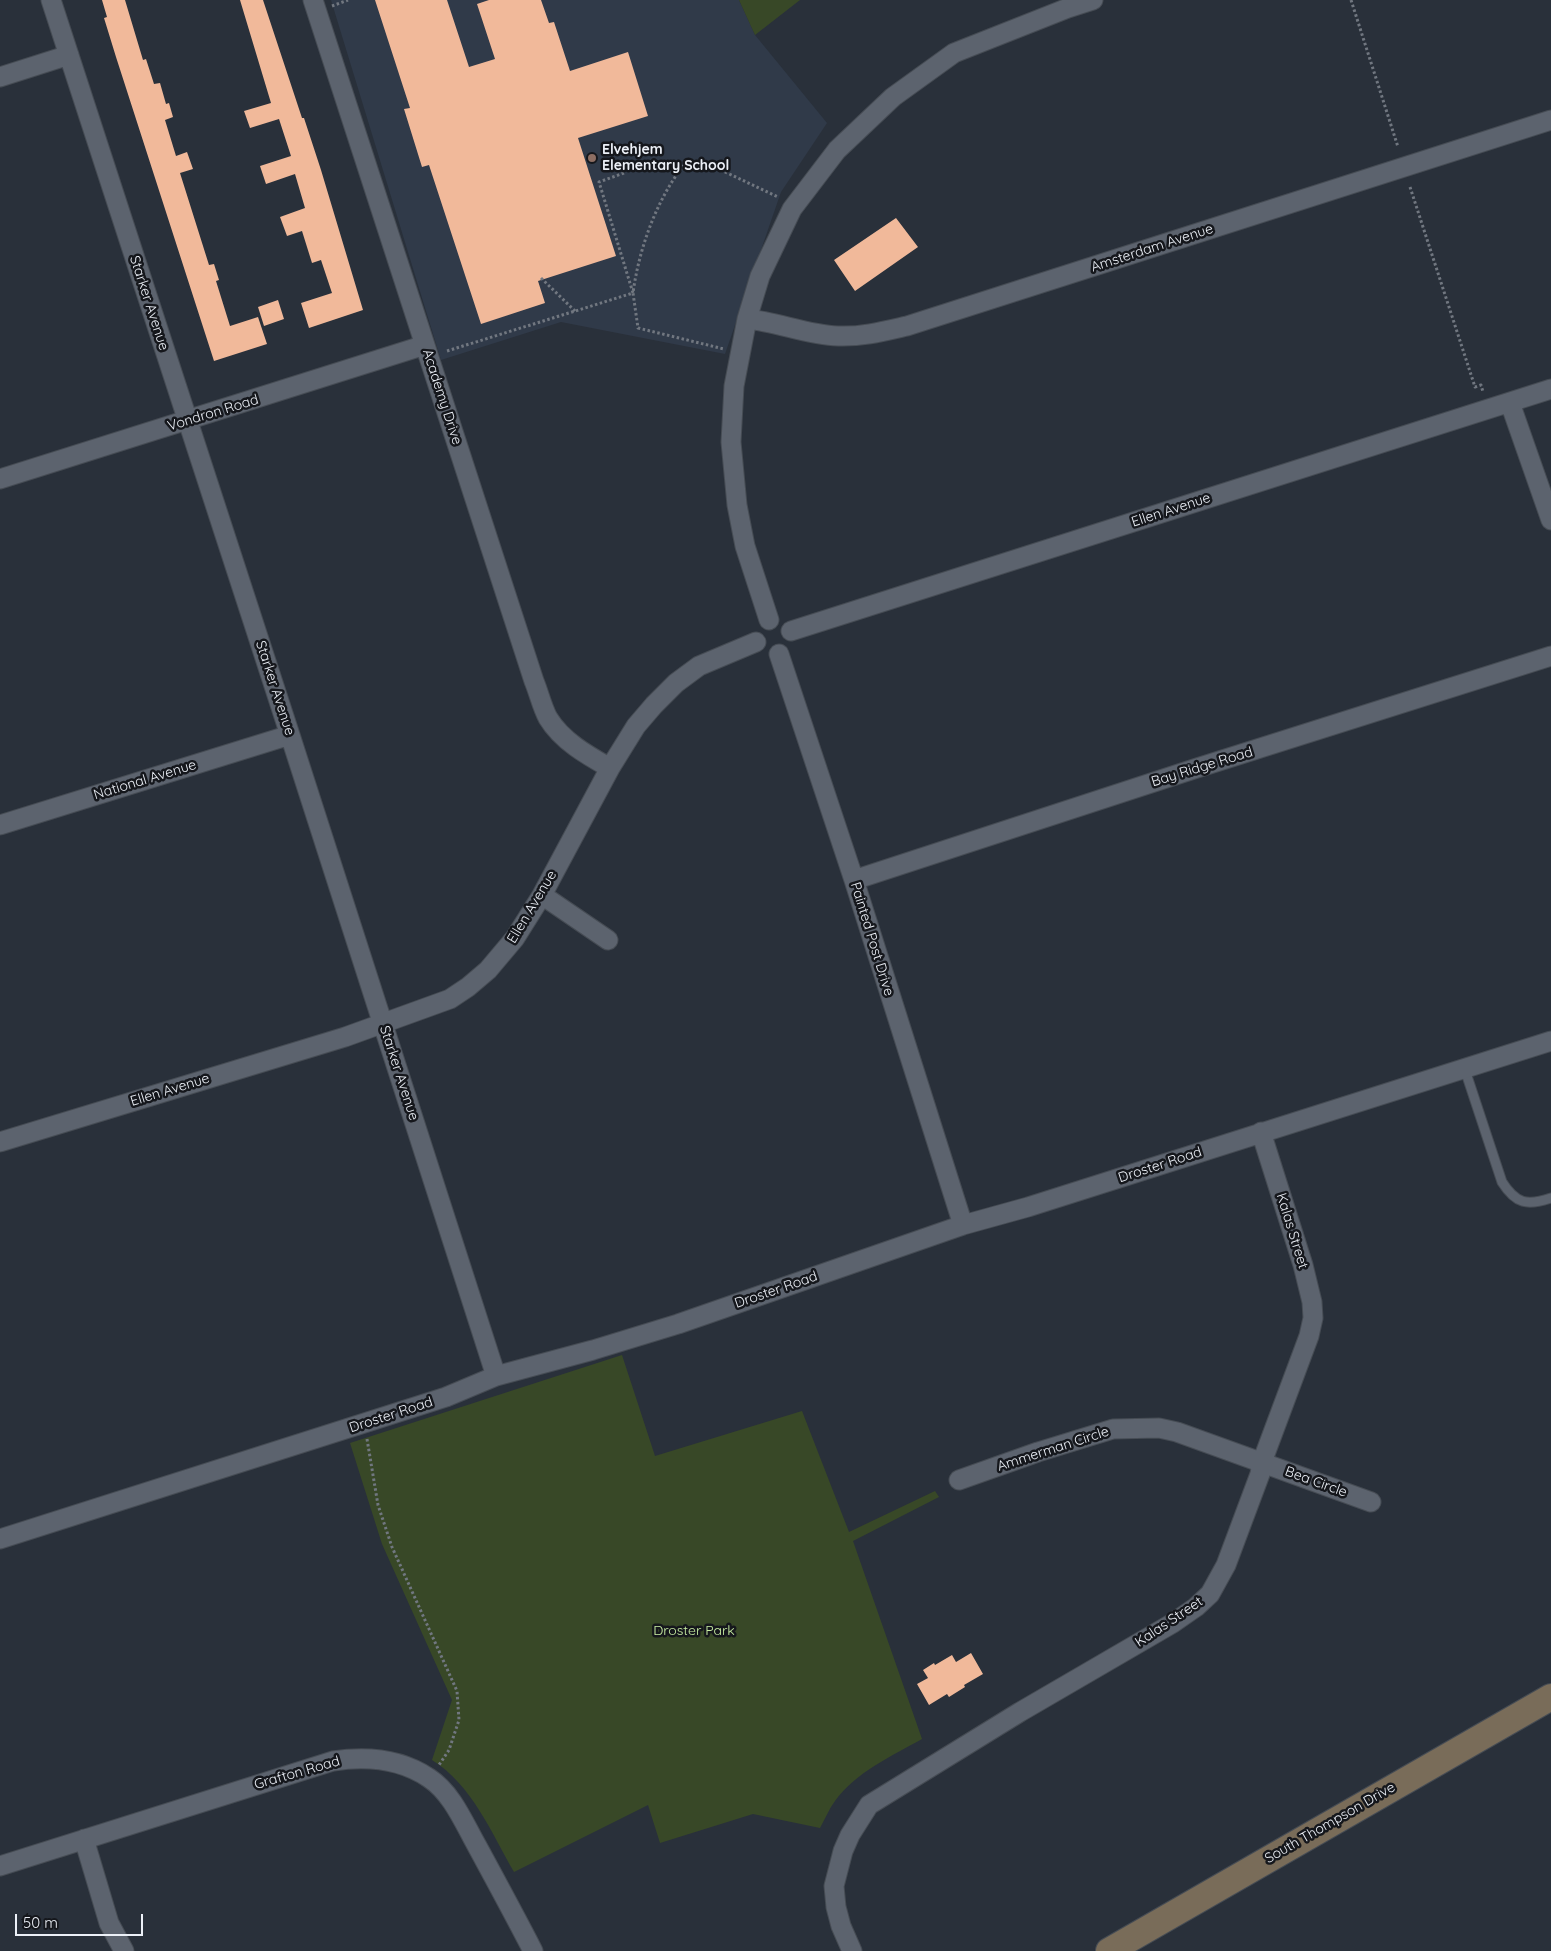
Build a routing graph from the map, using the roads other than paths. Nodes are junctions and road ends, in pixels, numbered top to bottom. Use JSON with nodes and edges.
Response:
{"nodes":[{"id":1,"x":51,"y":0,"type":"edge"},
{"id":2,"x":313,"y":0,"type":"edge"},
{"id":3,"x":1093,"y":0,"type":"edge"},
{"id":4,"x":70,"y":55,"type":"junction"},
{"id":5,"x":0,"y":77,"type":"edge"},
{"id":6,"x":1551,"y":120,"type":"edge"},
{"id":7,"x":747,"y":319,"type":"junction"},
{"id":8,"x":425,"y":345,"type":"junction"},
{"id":9,"x":1551,"y":389,"type":"edge"},
{"id":10,"x":1510,"y":402,"type":"junction"},
{"id":11,"x":189,"y":421,"type":"junction"},
{"id":12,"x":0,"y":479,"type":"edge"},
{"id":13,"x":1551,"y":520,"type":"edge"},
{"id":14,"x":769,"y":620,"type":"junction"},
{"id":15,"x":791,"y":631,"type":"junction"},
{"id":16,"x":756,"y":642,"type":"junction"},
{"id":17,"x":779,"y":654,"type":"junction"},
{"id":18,"x":1551,"y":656,"type":"edge"},
{"id":19,"x":290,"y":735,"type":"junction"},
{"id":20,"x":610,"y":768,"type":"junction"},
{"id":21,"x":0,"y":824,"type":"edge"},
{"id":22,"x":854,"y":880,"type":"junction"},
{"id":23,"x":542,"y":895,"type":"junction"},
{"id":24,"x":608,"y":940,"type":"dead end"},
{"id":25,"x":383,"y":1023,"type":"junction"},
{"id":26,"x":1551,"y":1040,"type":"edge"},
{"id":27,"x":1464,"y":1067,"type":"junction"},
{"id":28,"x":1261,"y":1132,"type":"junction"},
{"id":29,"x":0,"y":1142,"type":"edge"},
{"id":30,"x":1551,"y":1198,"type":"edge"},
{"id":31,"x":963,"y":1225,"type":"junction"},
{"id":32,"x":496,"y":1376,"type":"junction"},
{"id":33,"x":1262,"y":1462,"type":"junction"},
{"id":34,"x":959,"y":1480,"type":"dead end"},
{"id":35,"x":1371,"y":1502,"type":"dead end"},
{"id":36,"x":0,"y":1539,"type":"edge"},
{"id":37,"x":1551,"y":1697,"type":"edge"},
{"id":38,"x":84,"y":1839,"type":"junction"},
{"id":39,"x":0,"y":1866,"type":"edge"},
{"id":40,"x":124,"y":1951,"type":"edge"},
{"id":41,"x":533,"y":1951,"type":"edge"},
{"id":42,"x":852,"y":1951,"type":"edge"},
{"id":43,"x":1109,"y":1951,"type":"edge"}],
"edges":[{"from":1,"to":4,"type":"street","name":"Starker Avenue"},
{"from":2,"to":8,"type":"street","name":"Academy Drive"},
{"from":3,"to":7,"type":"street"},
{"from":4,"to":5,"type":"street"},
{"from":4,"to":11,"type":"street","name":"Starker Avenue"},
{"from":6,"to":7,"type":"street","name":"Amsterdam Avenue"},
{"from":7,"to":14,"type":"street"},
{"from":8,"to":11,"type":"street","name":"Vondron Road"},
{"from":8,"to":20,"type":"street","name":"Academy Drive"},
{"from":9,"to":10,"type":"street","name":"Ellen Avenue"},
{"from":10,"to":13,"type":"street"},
{"from":10,"to":15,"type":"street","name":"Ellen Avenue"},
{"from":11,"to":12,"type":"street","name":"Vondron Road"},
{"from":11,"to":19,"type":"street","name":"Starker Avenue"},
{"from":14,"to":15,"type":"street"},
{"from":14,"to":16,"type":"street"},
{"from":15,"to":17,"type":"street"},
{"from":16,"to":17,"type":"street"},
{"from":16,"to":20,"type":"street","name":"Ellen Avenue"},
{"from":17,"to":22,"type":"street","name":"Painted Post Drive"},
{"from":18,"to":22,"type":"street","name":"Bay Ridge Road"},
{"from":19,"to":21,"type":"street","name":"National Avenue"},
{"from":19,"to":25,"type":"street","name":"Starker Avenue"},
{"from":20,"to":23,"type":"street","name":"Ellen Avenue"},
{"from":22,"to":31,"type":"street","name":"Painted Post Drive"},
{"from":23,"to":24,"type":"street"},
{"from":23,"to":25,"type":"street","name":"Ellen Avenue"},
{"from":25,"to":29,"type":"street","name":"Ellen Avenue"},
{"from":25,"to":32,"type":"street","name":"Starker Avenue"},
{"from":26,"to":27,"type":"street","name":"Droster Road"},
{"from":27,"to":28,"type":"street","name":"Droster Road"},
{"from":27,"to":30,"type":"lane"},
{"from":28,"to":31,"type":"street","name":"Droster Road"},
{"from":28,"to":33,"type":"street","name":"Kalas Street"},
{"from":31,"to":32,"type":"street","name":"Droster Road"},
{"from":32,"to":36,"type":"street","name":"Droster Road"},
{"from":33,"to":34,"type":"street","name":"Ammerman Circle"},
{"from":33,"to":35,"type":"street","name":"Bea Circle"},
{"from":33,"to":42,"type":"street","name":"Kalas Street"},
{"from":37,"to":43,"type":"street","name":"South Thompson Drive"},
{"from":38,"to":39,"type":"street","name":"Grafton Road"},
{"from":38,"to":40,"type":"street"},
{"from":38,"to":41,"type":"street","name":"Grafton Road"}]}
